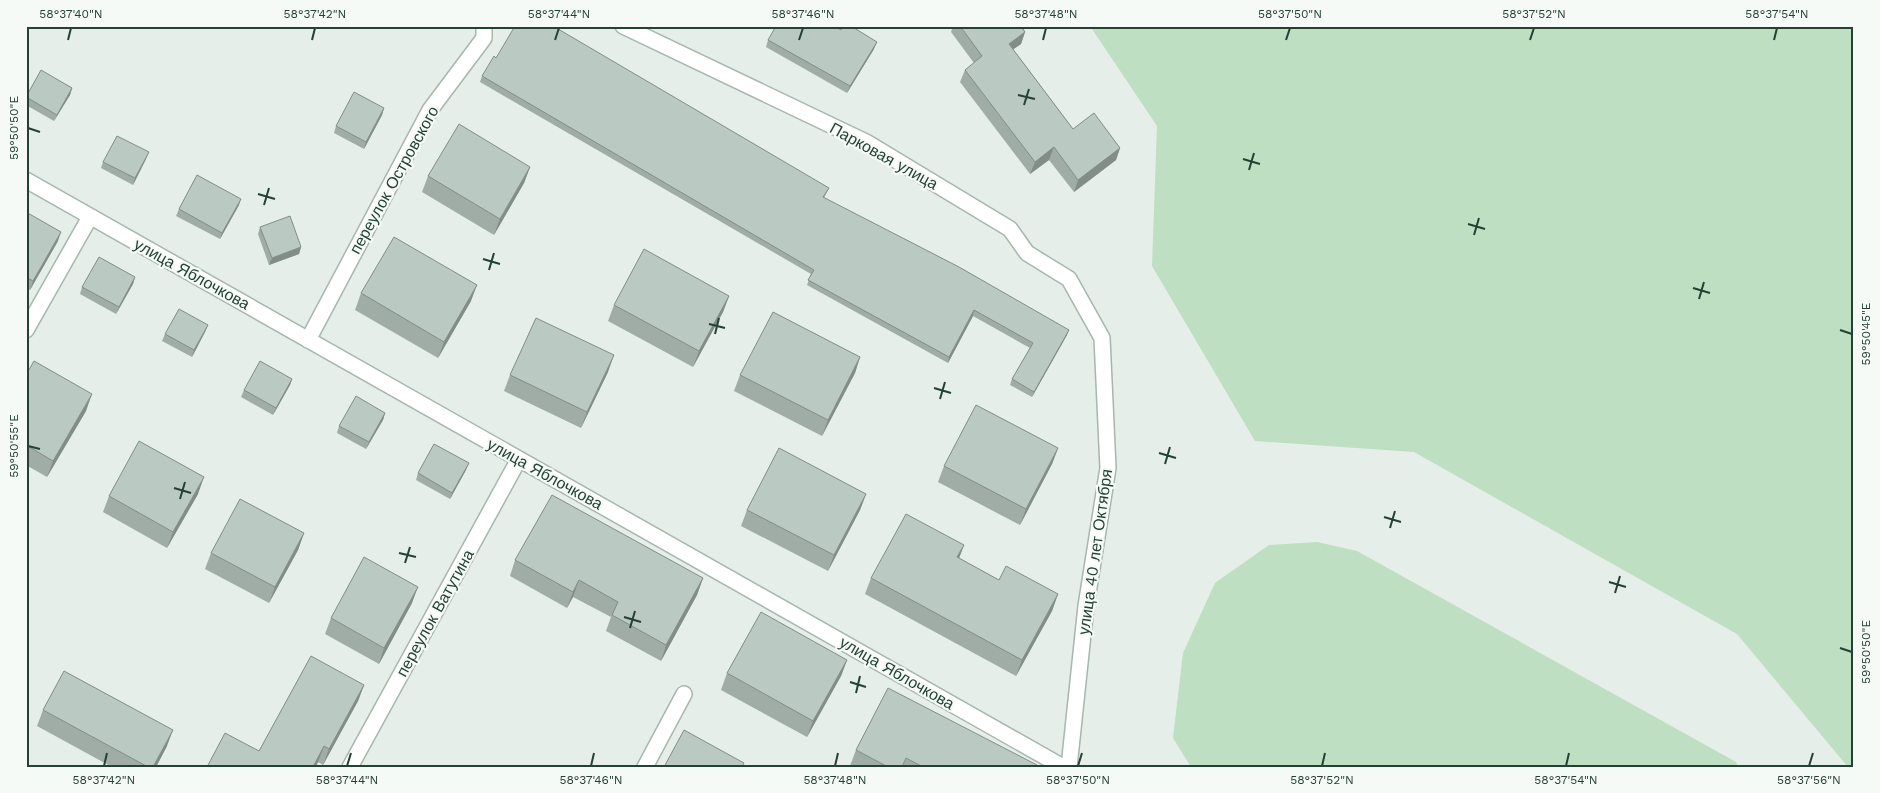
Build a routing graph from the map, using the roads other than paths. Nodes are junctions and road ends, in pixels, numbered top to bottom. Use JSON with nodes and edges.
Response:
{"nodes":[{"id":1,"x":484,"y":26,"type":"edge"},
{"id":2,"x":623,"y":26,"type":"edge"},
{"id":3,"x":26,"y":180,"type":"edge"},
{"id":4,"x":90,"y":217,"type":"junction"},
{"id":5,"x":26,"y":330,"type":"edge"},
{"id":6,"x":1102,"y":338,"type":"joint"},
{"id":7,"x":308,"y":340,"type":"junction"},
{"id":8,"x":519,"y":459,"type":"junction"},
{"id":9,"x":684,"y":694,"type":"dead end"},
{"id":10,"x":350,"y":767,"type":"edge"},
{"id":11,"x":645,"y":767,"type":"edge"},
{"id":12,"x":1063,"y":767,"type":"edge"},
{"id":13,"x":1069,"y":767,"type":"edge"}],
"edges":[{"from":1,"to":7,"type":"street","name":"переулок Островского"},
{"from":2,"to":6,"type":"street","name":"Парковая улица"},
{"from":3,"to":4,"type":"street","name":"улица Яблочкова"},
{"from":4,"to":5,"type":"street"},
{"from":4,"to":7,"type":"street","name":"улица Яблочкова"},
{"from":6,"to":13,"type":"street","name":"улица 40 лет Октября"},
{"from":7,"to":8,"type":"street","name":"улица Яблочкова"},
{"from":8,"to":10,"type":"street","name":"переулок Ватутина"},
{"from":8,"to":12,"type":"street","name":"улица Яблочкова"},
{"from":9,"to":11,"type":"street"}]}
